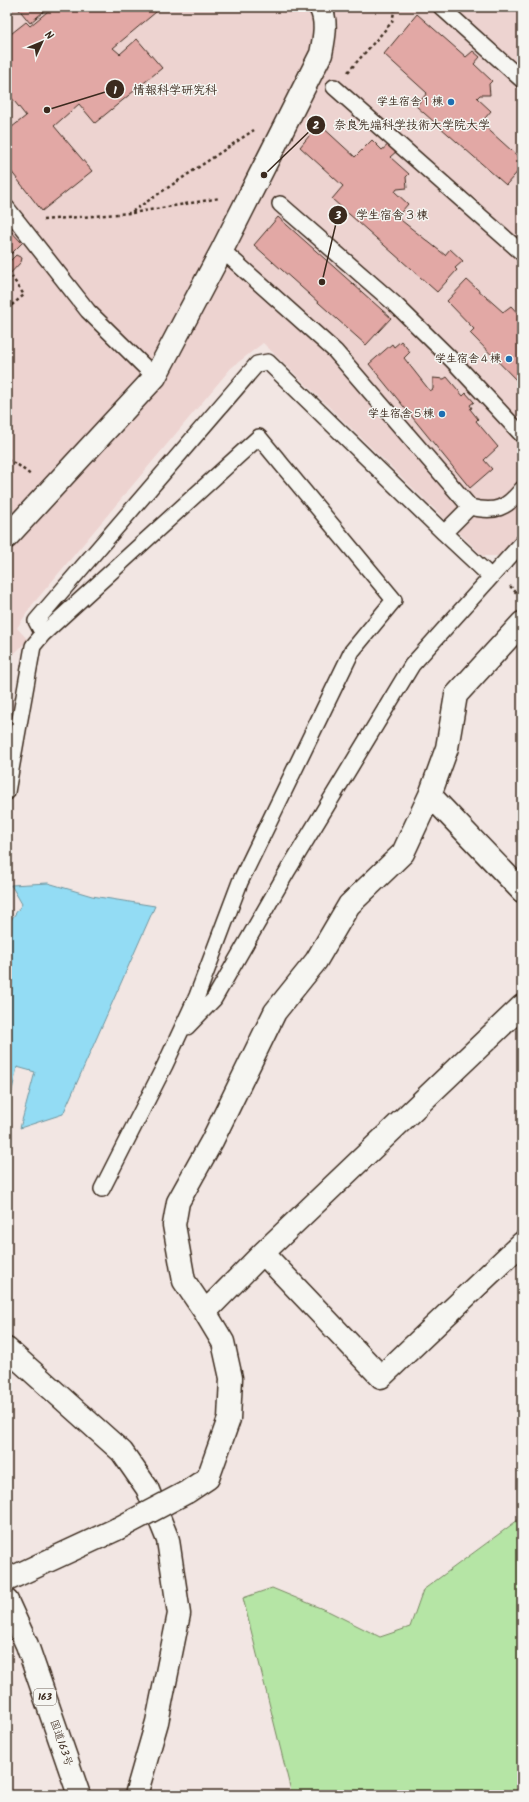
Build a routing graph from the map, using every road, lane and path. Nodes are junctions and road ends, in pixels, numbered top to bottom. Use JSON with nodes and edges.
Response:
{"nodes":[{"id":1,"x":320,"y":7,"type":"edge"},
{"id":2,"x":395,"y":7,"type":"edge"},
{"id":3,"x":441,"y":7,"type":"edge"},
{"id":4,"x":522,"y":80,"type":"edge"},
{"id":5,"x":334,"y":88,"type":"joint"},
{"id":6,"x":258,"y":128,"type":"dead end"},
{"id":7,"x":250,"y":193,"type":"junction"},
{"id":8,"x":280,"y":204,"type":"dead end"},
{"id":9,"x":7,"y":208,"type":"edge"},
{"id":10,"x":130,"y":213,"type":"junction"},
{"id":11,"x":18,"y":222,"type":"junction"},
{"id":12,"x":222,"y":250,"type":"junction"},
{"id":13,"x":522,"y":253,"type":"edge"},
{"id":14,"x":12,"y":277,"type":"dead end"},
{"id":15,"x":7,"y":309,"type":"edge"},
{"id":16,"x":155,"y":377,"type":"junction"},
{"id":17,"x":522,"y":435,"type":"edge"},
{"id":18,"x":522,"y":489,"type":"edge"},
{"id":19,"x":470,"y":507,"type":"junction"},
{"id":20,"x":444,"y":533,"type":"junction"},
{"id":21,"x":7,"y":537,"type":"edge"},
{"id":22,"x":522,"y":544,"type":"edge"},
{"id":23,"x":491,"y":577,"type":"junction"},
{"id":24,"x":522,"y":623,"type":"edge"},
{"id":25,"x":43,"y":634,"type":"junction"},
{"id":26,"x":7,"y":792,"type":"edge"},
{"id":27,"x":430,"y":795,"type":"junction"},
{"id":28,"x":522,"y":891,"type":"edge"},
{"id":29,"x":522,"y":1006,"type":"edge"},
{"id":30,"x":178,"y":1037,"type":"junction"},
{"id":31,"x":102,"y":1189,"type":"dead end"},
{"id":32,"x":522,"y":1243,"type":"edge"},
{"id":33,"x":263,"y":1253,"type":"junction"},
{"id":34,"x":206,"y":1312,"type":"junction"},
{"id":35,"x":7,"y":1349,"type":"edge"},
{"id":36,"x":7,"y":1580,"type":"edge"},
{"id":37,"x":7,"y":1601,"type":"edge"},
{"id":38,"x":79,"y":1795,"type":"edge"},
{"id":39,"x":136,"y":1795,"type":"edge"}],
"edges":[{"from":1,"to":7,"type":"main road"},
{"from":2,"to":5,"type":"path"},
{"from":3,"to":4,"type":"lane"},
{"from":5,"to":13,"type":"lane"},
{"from":6,"to":10,"type":"path"},
{"from":7,"to":10,"type":"path"},
{"from":7,"to":12,"type":"main road"},
{"from":8,"to":17,"type":"lane"},
{"from":9,"to":11,"type":"lane"},
{"from":10,"to":11,"type":"path"},
{"from":11,"to":16,"type":"lane"},
{"from":12,"to":16,"type":"main road"},
{"from":12,"to":19,"type":"lane"},
{"from":14,"to":15,"type":"path"},
{"from":16,"to":21,"type":"main road"},
{"from":18,"to":19,"type":"lane"},
{"from":19,"to":20,"type":"lane"},
{"from":20,"to":23,"type":"lane"},
{"from":20,"to":25,"type":"lane"},
{"from":22,"to":23,"type":"lane"},
{"from":23,"to":30,"type":"lane"},
{"from":24,"to":27,"type":"main road"},
{"from":25,"to":26,"type":"lane"},
{"from":25,"to":30,"type":"lane"},
{"from":27,"to":28,"type":"main road"},
{"from":27,"to":34,"type":"main road"},
{"from":29,"to":33,"type":"main road"},
{"from":30,"to":31,"type":"lane"},
{"from":32,"to":33,"type":"main road"},
{"from":33,"to":34,"type":"main road"},
{"from":34,"to":36,"type":"main road","bridge":true},
{"from":35,"to":39,"type":"main road"},
{"from":37,"to":38,"type":"main road","name":"国道163号","number":"163"}]}
